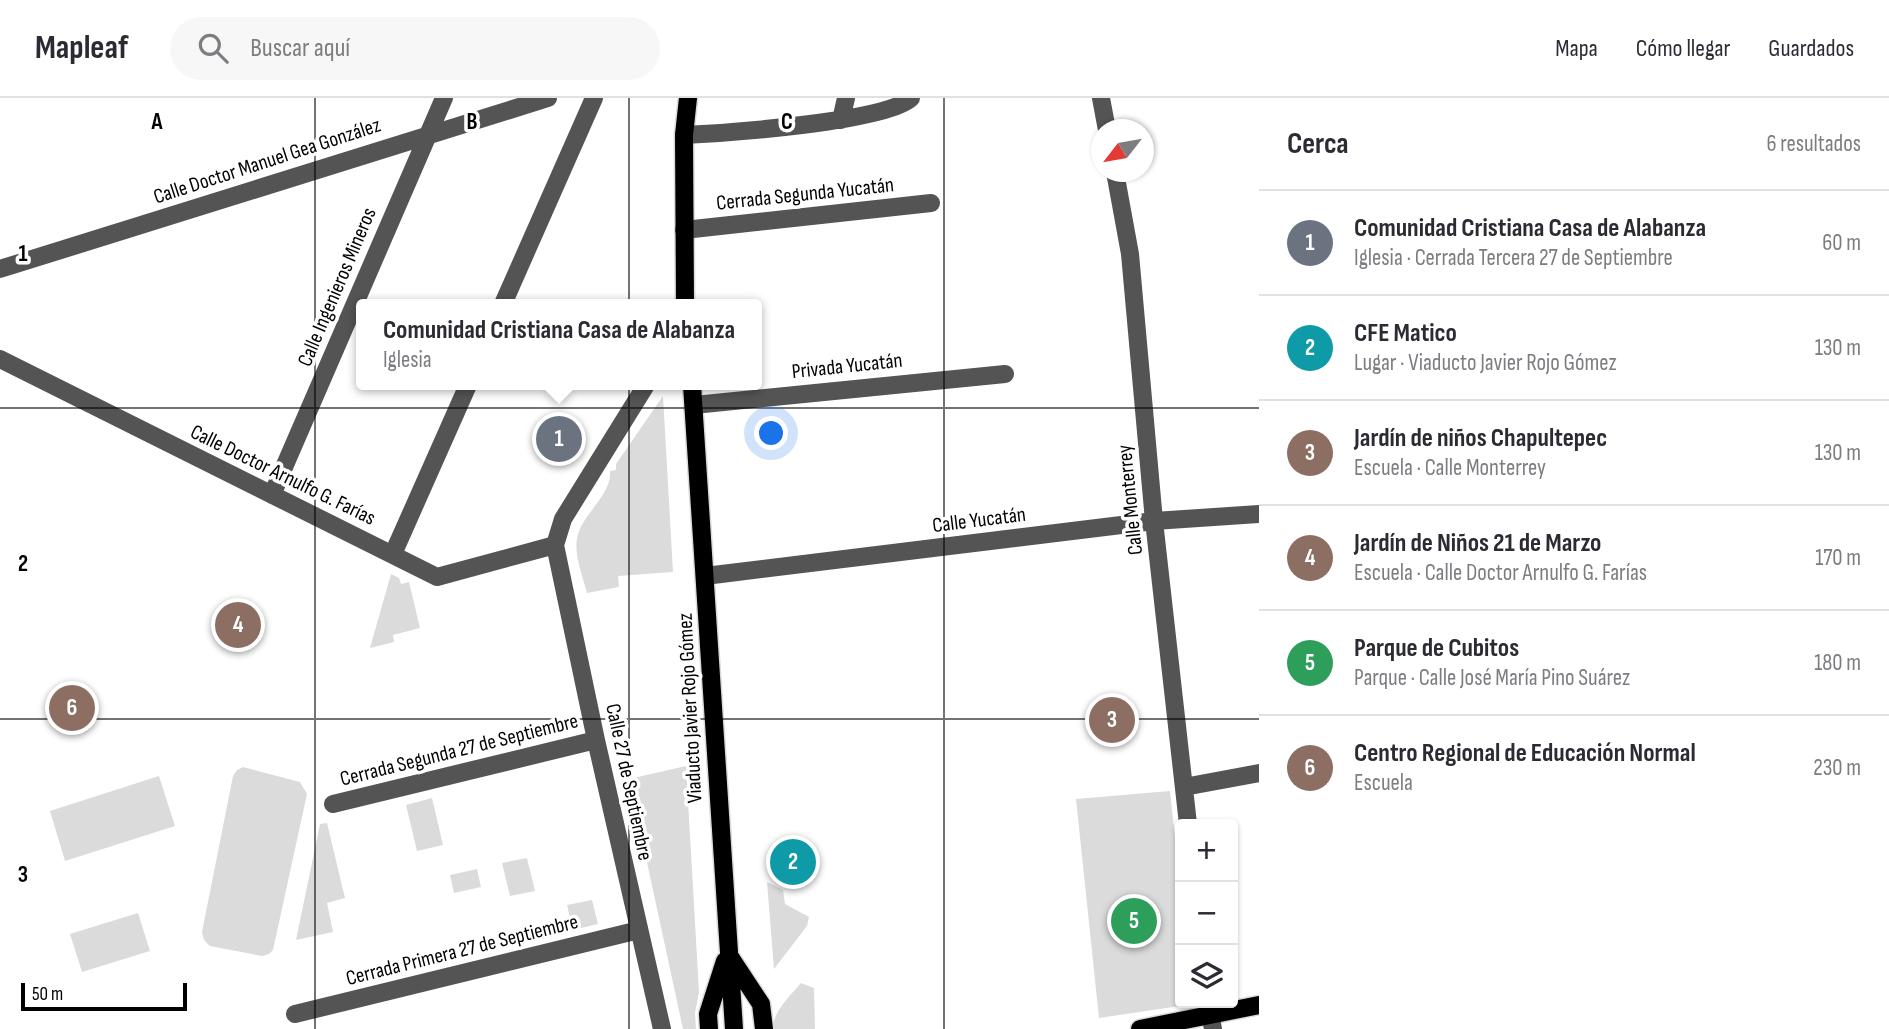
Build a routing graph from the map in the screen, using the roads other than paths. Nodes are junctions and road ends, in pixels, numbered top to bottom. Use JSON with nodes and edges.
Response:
{"nodes":[{"id":1,"x":444,"y":98,"type":"edge"},
{"id":2,"x":548,"y":98,"type":"edge"},
{"id":3,"x":594,"y":98,"type":"edge"},
{"id":4,"x":688,"y":98,"type":"edge"},
{"id":5,"x":846,"y":98,"type":"edge"},
{"id":6,"x":911,"y":98,"type":"edge"},
{"id":7,"x":1101,"y":98,"type":"edge"},
{"id":8,"x":1105,"y":119,"type":"edge"},
{"id":9,"x":841,"y":120,"type":"junction"},
{"id":10,"x":428,"y":134,"type":"junction"},
{"id":11,"x":684,"y":135,"type":"junction"},
{"id":12,"x":1117,"y":182,"type":"edge"},
{"id":13,"x":931,"y":203,"type":"dead end"},
{"id":14,"x":684,"y":230,"type":"junction"},
{"id":15,"x":0,"y":269,"type":"edge"},
{"id":16,"x":357,"y":299,"type":"edge"},
{"id":17,"x":505,"y":299,"type":"edge"},
{"id":18,"x":685,"y":299,"type":"edge"},
{"id":19,"x":356,"y":301,"type":"edge"},
{"id":20,"x":0,"y":359,"type":"edge"},
{"id":21,"x":1005,"y":374,"type":"dead end"},
{"id":22,"x":466,"y":390,"type":"edge"},
{"id":23,"x":643,"y":390,"type":"edge"},
{"id":24,"x":692,"y":390,"type":"edge"},
{"id":25,"x":694,"y":405,"type":"junction"},
{"id":26,"x":272,"y":495,"type":"junction"},
{"id":27,"x":1259,"y":514,"type":"edge"},
{"id":28,"x":1154,"y":521,"type":"junction"},
{"id":29,"x":555,"y":545,"type":"junction"},
{"id":30,"x":393,"y":554,"type":"junction"},
{"id":31,"x":705,"y":576,"type":"junction"},
{"id":32,"x":596,"y":740,"type":"junction"},
{"id":33,"x":1259,"y":773,"type":"edge"},
{"id":34,"x":1184,"y":787,"type":"junction"},
{"id":35,"x":333,"y":804,"type":"dead end"},
{"id":36,"x":1187,"y":819,"type":"edge"},
{"id":37,"x":639,"y":930,"type":"junction"},
{"id":38,"x":728,"y":955,"type":"junction"},
{"id":39,"x":1259,"y":1005,"type":"edge"},
{"id":40,"x":295,"y":1014,"type":"dead end"},
{"id":41,"x":1210,"y":1016,"type":"edge"},
{"id":42,"x":662,"y":1029,"type":"edge"},
{"id":43,"x":709,"y":1029,"type":"edge"},
{"id":44,"x":734,"y":1029,"type":"edge"},
{"id":45,"x":764,"y":1029,"type":"edge"},
{"id":46,"x":1140,"y":1029,"type":"edge"}],
"edges":[{"from":1,"to":10,"type":"street","name":"Calle Ingenieros Mineros"},
{"from":2,"to":10,"type":"street","name":"Calle Doctor Manuel Gea González"},
{"from":3,"to":17,"type":"street"},
{"from":4,"to":11,"type":"main road"},
{"from":5,"to":9,"type":"street"},
{"from":6,"to":9,"type":"street"},
{"from":7,"to":8,"type":"street"},
{"from":9,"to":11,"type":"street"},
{"from":10,"to":15,"type":"street","name":"Calle Doctor Manuel Gea González"},
{"from":10,"to":16,"type":"street","name":"Calle Ingenieros Mineros"},
{"from":11,"to":14,"type":"main road"},
{"from":12,"to":28,"type":"street","name":"Calle Monterrey"},
{"from":13,"to":14,"type":"street","name":"Cerrada Segunda Yucatán"},
{"from":14,"to":18,"type":"main road"},
{"from":19,"to":26,"type":"street","name":"Calle Ingenieros Mineros"},
{"from":20,"to":26,"type":"street","name":"Calle Doctor Arnulfo G. Farías"},
{"from":21,"to":25,"type":"street","name":"Privada Yucatán"},
{"from":22,"to":30,"type":"street"},
{"from":23,"to":29,"type":"street"},
{"from":24,"to":25,"type":"main road","name":"Viaducto Javier Rojo Gómez"},
{"from":25,"to":31,"type":"main road","name":"Viaducto Javier Rojo Gómez"},
{"from":26,"to":30,"type":"street","name":"Calle Doctor Arnulfo G. Farías"},
{"from":27,"to":28,"type":"street","name":"Calle Yucatán"},
{"from":28,"to":31,"type":"street","name":"Calle Yucatán"},
{"from":28,"to":34,"type":"street","name":"Calle Monterrey"},
{"from":29,"to":30,"type":"street","name":"Calle Doctor Arnulfo G. Farías"},
{"from":29,"to":32,"type":"street","name":"Calle 27 de Septiembre"},
{"from":31,"to":38,"type":"main road","name":"Viaducto Javier Rojo Gómez"},
{"from":32,"to":35,"type":"street","name":"Cerrada Segunda 27 de Septiembre"},
{"from":32,"to":37,"type":"street","name":"Calle 27 de Septiembre"},
{"from":33,"to":34,"type":"street"},
{"from":34,"to":36,"type":"street","name":"Calle Monterrey"},
{"from":37,"to":40,"type":"street","name":"Cerrada Primera 27 de Septiembre"},
{"from":37,"to":42,"type":"street","name":"Calle 27 de Septiembre"},
{"from":38,"to":43,"type":"main road"},
{"from":38,"to":44,"type":"main road","name":"Viaducto Javier Rojo Gómez"},
{"from":38,"to":45,"type":"main road"},
{"from":39,"to":41,"type":"main road"},
{"from":41,"to":46,"type":"main road"}]}
